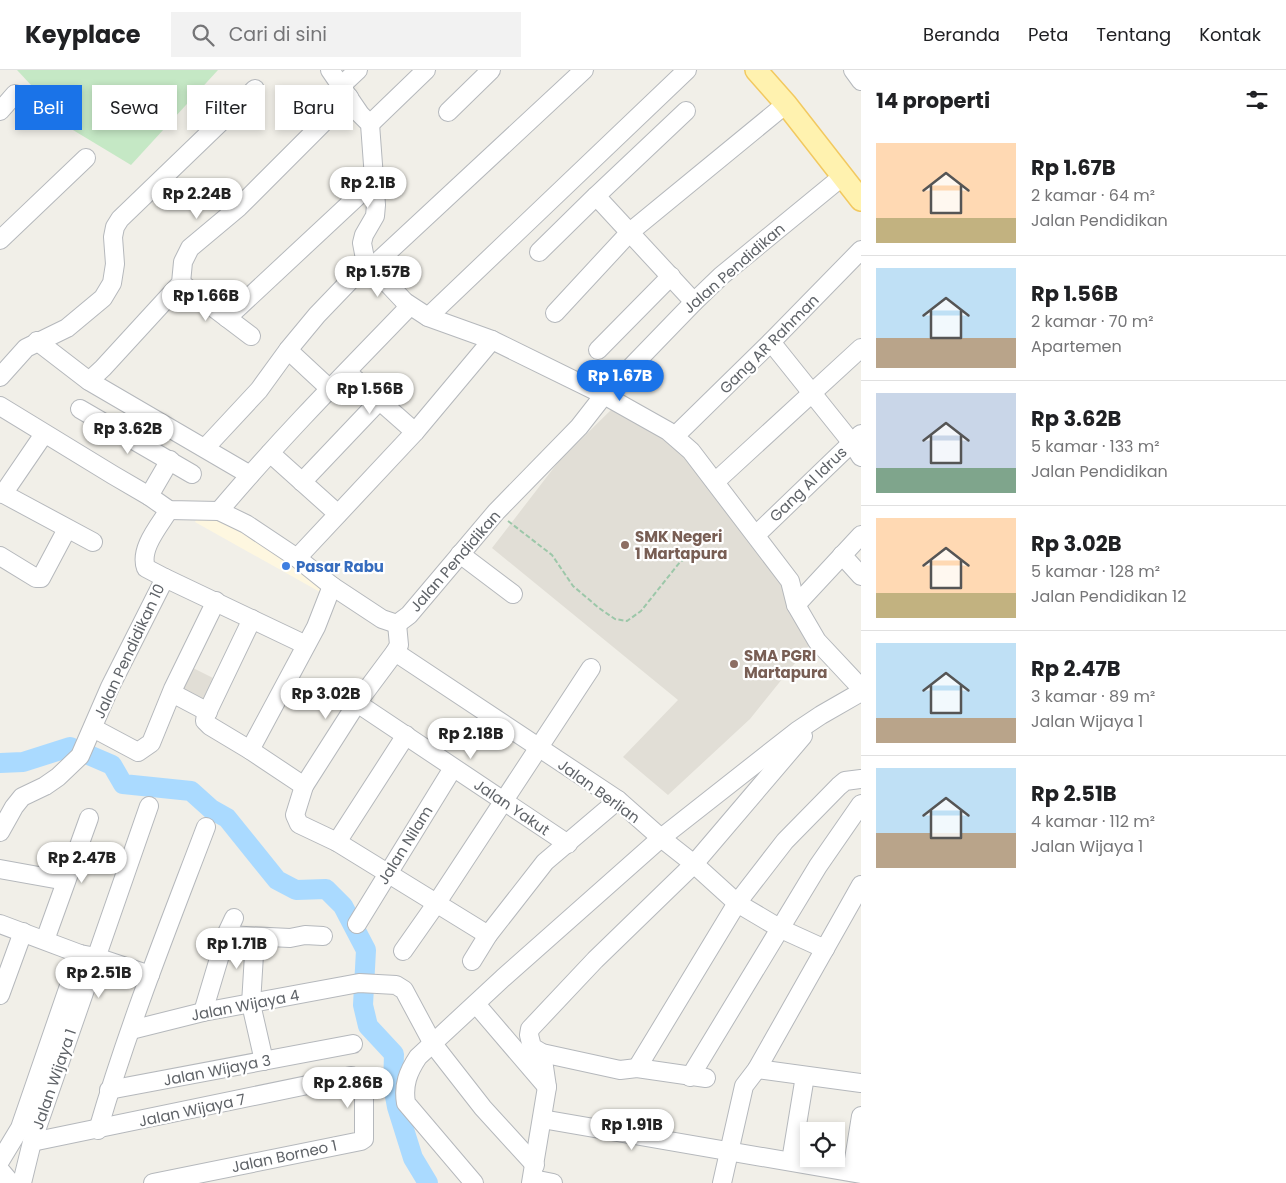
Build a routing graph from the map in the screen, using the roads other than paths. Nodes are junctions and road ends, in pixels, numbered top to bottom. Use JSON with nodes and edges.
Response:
{"nodes":[{"id":1,"x":330,"y":70,"type":"edge"},
{"id":2,"x":358,"y":70,"type":"edge"},
{"id":3,"x":426,"y":70,"type":"edge"},
{"id":4,"x":491,"y":70,"type":"edge"},
{"id":5,"x":584,"y":70,"type":"edge"},
{"id":6,"x":687,"y":70,"type":"edge"},
{"id":7,"x":853,"y":70,"type":"edge"},
{"id":8,"x":760,"y":72,"type":"edge"},
{"id":9,"x":861,"y":80,"type":"edge"},
{"id":10,"x":341,"y":85,"type":"edge"},
{"id":11,"x":349,"y":85,"type":"edge"},
{"id":12,"x":15,"y":94,"type":"dead end"},
{"id":13,"x":353,"y":103,"type":"edge"},
{"id":14,"x":786,"y":104,"type":"junction"},
{"id":15,"x":0,"y":110,"type":"edge"},
{"id":16,"x":686,"y":111,"type":"dead end"},
{"id":17,"x":448,"y":112,"type":"dead end"},
{"id":18,"x":370,"y":124,"type":"junction"},
{"id":19,"x":212,"y":130,"type":"edge"},
{"id":20,"x":309,"y":130,"type":"edge"},
{"id":21,"x":86,"y":158,"type":"dead end"},
{"id":22,"x":843,"y":176,"type":"junction"},
{"id":23,"x":374,"y":181,"type":"junction"},
{"id":24,"x":596,"y":196,"type":"junction"},
{"id":25,"x":861,"y":200,"type":"edge"},
{"id":26,"x":630,"y":232,"type":"junction"},
{"id":27,"x":0,"y":240,"type":"edge"},
{"id":28,"x":861,"y":250,"type":"edge"},
{"id":29,"x":539,"y":252,"type":"dead end"},
{"id":30,"x":369,"y":266,"type":"junction"},
{"id":31,"x":670,"y":276,"type":"junction"},
{"id":32,"x":181,"y":283,"type":"junction"},
{"id":33,"x":405,"y":302,"type":"junction"},
{"id":34,"x":694,"y":302,"type":"junction"},
{"id":35,"x":555,"y":313,"type":"dead end"},
{"id":36,"x":428,"y":317,"type":"junction"},
{"id":37,"x":227,"y":318,"type":"junction"},
{"id":38,"x":251,"y":336,"type":"dead end"},
{"id":39,"x":492,"y":340,"type":"junction"},
{"id":40,"x":37,"y":342,"type":"junction"},
{"id":41,"x":772,"y":342,"type":"junction"},
{"id":42,"x":861,"y":348,"type":"edge"},
{"id":43,"x":288,"y":350,"type":"junction"},
{"id":44,"x":598,"y":350,"type":"dead end"},
{"id":45,"x":347,"y":372,"type":"junction"},
{"id":46,"x":0,"y":376,"type":"edge"},
{"id":47,"x":89,"y":381,"type":"junction"},
{"id":48,"x":330,"y":389,"type":"junction"},
{"id":49,"x":813,"y":393,"type":"junction"},
{"id":50,"x":604,"y":396,"type":"junction"},
{"id":51,"x":379,"y":401,"type":"junction"},
{"id":52,"x":0,"y":406,"type":"edge"},
{"id":53,"x":80,"y":409,"type":"dead end"},
{"id":54,"x":414,"y":432,"type":"junction"},
{"id":55,"x":44,"y":434,"type":"junction"},
{"id":56,"x":675,"y":436,"type":"junction"},
{"id":57,"x":858,"y":445,"type":"edge"},
{"id":58,"x":205,"y":448,"type":"junction"},
{"id":59,"x":270,"y":453,"type":"junction"},
{"id":60,"x":170,"y":460,"type":"junction"},
{"id":61,"x":192,"y":474,"type":"dead end"},
{"id":62,"x":250,"y":475,"type":"junction"},
{"id":63,"x":302,"y":482,"type":"junction"},
{"id":64,"x":715,"y":482,"type":"junction"},
{"id":65,"x":1,"y":493,"type":"edge"},
{"id":66,"x":149,"y":496,"type":"junction"},
{"id":67,"x":169,"y":510,"type":"junction"},
{"id":68,"x":219,"y":511,"type":"junction"},
{"id":69,"x":338,"y":514,"type":"junction"},
{"id":70,"x":67,"y":528,"type":"junction"},
{"id":71,"x":756,"y":535,"type":"junction"},
{"id":72,"x":861,"y":536,"type":"edge"},
{"id":73,"x":93,"y":542,"type":"dead end"},
{"id":74,"x":460,"y":554,"type":"junction"},
{"id":75,"x":842,"y":555,"type":"junction"},
{"id":76,"x":0,"y":556,"type":"edge"},
{"id":77,"x":297,"y":558,"type":"junction"},
{"id":78,"x":861,"y":576,"type":"edge"},
{"id":79,"x":164,"y":578,"type":"junction"},
{"id":80,"x":332,"y":586,"type":"junction"},
{"id":81,"x":513,"y":594,"type":"dead end"},
{"id":82,"x":216,"y":601,"type":"junction"},
{"id":83,"x":796,"y":605,"type":"junction"},
{"id":84,"x":252,"y":619,"type":"junction"},
{"id":85,"x":397,"y":624,"type":"junction"},
{"id":86,"x":306,"y":645,"type":"junction"},
{"id":87,"x":395,"y":652,"type":"junction"},
{"id":88,"x":591,"y":668,"type":"dead end"},
{"id":89,"x":861,"y":688,"type":"edge"},
{"id":90,"x":172,"y":692,"type":"junction"},
{"id":91,"x":861,"y":692,"type":"edge"},
{"id":92,"x":357,"y":703,"type":"junction"},
{"id":93,"x":208,"y":712,"type":"junction"},
{"id":94,"x":821,"y":715,"type":"junction"},
{"id":95,"x":93,"y":728,"type":"junction"},
{"id":96,"x":406,"y":735,"type":"junction"},
{"id":97,"x":538,"y":748,"type":"junction"},
{"id":98,"x":250,"y":750,"type":"junction"},
{"id":99,"x":454,"y":768,"type":"junction"},
{"id":100,"x":861,"y":778,"type":"edge"},
{"id":101,"x":304,"y":786,"type":"junction"},
{"id":102,"x":618,"y":800,"type":"junction"},
{"id":103,"x":505,"y":801,"type":"junction"},
{"id":104,"x":861,"y":804,"type":"edge"},
{"id":105,"x":149,"y":806,"type":"dead end"},
{"id":106,"x":89,"y":818,"type":"dead end"},
{"id":107,"x":206,"y":826,"type":"dead end"},
{"id":108,"x":0,"y":832,"type":"edge"},
{"id":109,"x":661,"y":838,"type":"junction"},
{"id":110,"x":337,"y":842,"type":"junction"},
{"id":111,"x":568,"y":844,"type":"junction"},
{"id":112,"x":694,"y":864,"type":"junction"},
{"id":113,"x":0,"y":869,"type":"edge"},
{"id":114,"x":387,"y":874,"type":"junction"},
{"id":115,"x":66,"y":882,"type":"junction"},
{"id":116,"x":861,"y":885,"type":"edge"},
{"id":117,"x":737,"y":902,"type":"junction"},
{"id":118,"x":436,"y":904,"type":"junction"},
{"id":119,"x":234,"y":918,"type":"dead end"},
{"id":120,"x":0,"y":924,"type":"edge"},
{"id":121,"x":357,"y":924,"type":"dead end"},
{"id":122,"x":781,"y":929,"type":"junction"},
{"id":123,"x":23,"y":932,"type":"junction"},
{"id":124,"x":226,"y":935,"type":"junction"},
{"id":125,"x":488,"y":935,"type":"junction"},
{"id":126,"x":323,"y":936,"type":"dead end"},
{"id":127,"x":255,"y":938,"type":"junction"},
{"id":128,"x":45,"y":940,"type":"junction"},
{"id":129,"x":825,"y":949,"type":"junction"},
{"id":130,"x":402,"y":951,"type":"dead end"},
{"id":131,"x":88,"y":955,"type":"junction"},
{"id":132,"x":472,"y":961,"type":"dead end"},
{"id":133,"x":150,"y":975,"type":"junction"},
{"id":134,"x":0,"y":995,"type":"edge"},
{"id":135,"x":251,"y":1004,"type":"junction"},
{"id":136,"x":476,"y":1004,"type":"junction"},
{"id":137,"x":202,"y":1012,"type":"junction"},
{"id":138,"x":131,"y":1030,"type":"junction"},
{"id":139,"x":354,"y":1044,"type":"dead end"},
{"id":140,"x":433,"y":1044,"type":"junction"},
{"id":141,"x":542,"y":1053,"type":"junction"},
{"id":142,"x":264,"y":1061,"type":"junction"},
{"id":143,"x":637,"y":1068,"type":"junction"},
{"id":144,"x":757,"y":1069,"type":"junction"},
{"id":145,"x":805,"y":1076,"type":"junction"},
{"id":146,"x":861,"y":1083,"type":"edge"},
{"id":147,"x":546,"y":1087,"type":"junction"},
{"id":148,"x":110,"y":1090,"type":"junction"},
{"id":149,"x":861,"y":1116,"type":"edge"},
{"id":150,"x":542,"y":1119,"type":"junction"},
{"id":151,"x":98,"y":1130,"type":"junction"},
{"id":152,"x":32,"y":1142,"type":"junction"},
{"id":153,"x":356,"y":1142,"type":"joint"},
{"id":154,"x":728,"y":1151,"type":"junction"},
{"id":155,"x":0,"y":1161,"type":"edge"},
{"id":156,"x":791,"y":1161,"type":"junction"},
{"id":157,"x":0,"y":1170,"type":"edge"},
{"id":158,"x":857,"y":1173,"type":"edge"},
{"id":159,"x":533,"y":1175,"type":"edge"},
{"id":160,"x":11,"y":1183,"type":"edge"},
{"id":161,"x":22,"y":1183,"type":"edge"},
{"id":162,"x":154,"y":1183,"type":"edge"},
{"id":163,"x":474,"y":1183,"type":"edge"},
{"id":164,"x":553,"y":1183,"type":"edge"},
{"id":165,"x":722,"y":1183,"type":"edge"}],
"edges":[{"from":1,"to":10,"type":"street"},
{"from":2,"to":11,"type":"street"},
{"from":3,"to":18,"type":"street"},
{"from":4,"to":17,"type":"street"},
{"from":5,"to":30,"type":"street"},
{"from":6,"to":36,"type":"street"},
{"from":7,"to":9,"type":"street"},
{"from":8,"to":14,"type":"main road"},
{"from":12,"to":15,"type":"street"},
{"from":13,"to":18,"type":"street"},
{"from":14,"to":22,"type":"main road"},
{"from":14,"to":26,"type":"street"},
{"from":16,"to":24,"type":"street"},
{"from":18,"to":23,"type":"street"},
{"from":19,"to":40,"type":"street"},
{"from":20,"to":32,"type":"street"},
{"from":21,"to":27,"type":"street"},
{"from":22,"to":25,"type":"main road"},
{"from":22,"to":34,"type":"street","name":"Jalan Pendidikan"},
{"from":23,"to":30,"type":"street"},
{"from":23,"to":37,"type":"street"},
{"from":24,"to":26,"type":"street"},
{"from":24,"to":29,"type":"street"},
{"from":26,"to":31,"type":"street"},
{"from":26,"to":35,"type":"street"},
{"from":28,"to":41,"type":"street","name":"Gang AR Rahman"},
{"from":30,"to":33,"type":"street"},
{"from":30,"to":43,"type":"street"},
{"from":31,"to":34,"type":"street"},
{"from":31,"to":44,"type":"street"},
{"from":32,"to":37,"type":"street"},
{"from":32,"to":47,"type":"street"},
{"from":33,"to":36,"type":"street"},
{"from":33,"to":45,"type":"street"},
{"from":34,"to":50,"type":"street","name":"Jalan Pendidikan"},
{"from":36,"to":39,"type":"street"},
{"from":37,"to":38,"type":"street"},
{"from":39,"to":50,"type":"street"},
{"from":39,"to":54,"type":"street"},
{"from":40,"to":46,"type":"street"},
{"from":40,"to":47,"type":"street"},
{"from":41,"to":49,"type":"street"},
{"from":41,"to":56,"type":"street","name":"Gang AR Rahman"},
{"from":42,"to":49,"type":"street"},
{"from":43,"to":48,"type":"street"},
{"from":43,"to":58,"type":"street"},
{"from":45,"to":48,"type":"street"},
{"from":45,"to":51,"type":"street"},
{"from":47,"to":58,"type":"street"},
{"from":48,"to":59,"type":"street"},
{"from":49,"to":57,"type":"street"},
{"from":49,"to":64,"type":"street"},
{"from":50,"to":56,"type":"street"},
{"from":50,"to":74,"type":"street","name":"Jalan Pendidikan"},
{"from":51,"to":54,"type":"street"},
{"from":51,"to":63,"type":"street"},
{"from":52,"to":55,"type":"street"},
{"from":53,"to":60,"type":"street"},
{"from":54,"to":69,"type":"street"},
{"from":55,"to":65,"type":"street"},
{"from":55,"to":66,"type":"street"},
{"from":56,"to":64,"type":"street"},
{"from":57,"to":71,"type":"street","name":"Gang Al Idrus"},
{"from":58,"to":62,"type":"street"},
{"from":59,"to":62,"type":"street"},
{"from":59,"to":63,"type":"street"},
{"from":60,"to":61,"type":"street"},
{"from":60,"to":66,"type":"street"},
{"from":62,"to":68,"type":"street"},
{"from":63,"to":69,"type":"street"},
{"from":64,"to":71,"type":"street"},
{"from":65,"to":70,"type":"street"},
{"from":66,"to":67,"type":"street"},
{"from":67,"to":68,"type":"street","name":"Jalan Pendidikan"},
{"from":67,"to":79,"type":"street","name":"Jalan Pendidikan 10"},
{"from":68,"to":77,"type":"street","name":"Jalan Pendidikan"},
{"from":69,"to":77,"type":"street"},
{"from":70,"to":73,"type":"street"},
{"from":70,"to":76,"type":"street"},
{"from":71,"to":83,"type":"street"},
{"from":72,"to":75,"type":"street"},
{"from":74,"to":81,"type":"street"},
{"from":74,"to":85,"type":"street","name":"Jalan Pendidikan"},
{"from":75,"to":78,"type":"street"},
{"from":75,"to":83,"type":"street"},
{"from":77,"to":80,"type":"street","name":"Jalan Pendidikan"},
{"from":79,"to":82,"type":"street"},
{"from":79,"to":95,"type":"street","name":"Jalan Pendidikan 10"},
{"from":80,"to":85,"type":"street","name":"Jalan Pendidikan"},
{"from":80,"to":86,"type":"street"},
{"from":82,"to":84,"type":"street"},
{"from":82,"to":90,"type":"street"},
{"from":83,"to":89,"type":"street"},
{"from":84,"to":86,"type":"street"},
{"from":84,"to":93,"type":"street"},
{"from":85,"to":87,"type":"street"},
{"from":86,"to":98,"type":"street"},
{"from":87,"to":92,"type":"street"},
{"from":87,"to":97,"type":"street","name":"Jalan Berlian"},
{"from":88,"to":97,"type":"street"},
{"from":90,"to":93,"type":"street"},
{"from":90,"to":95,"type":"street"},
{"from":91,"to":94,"type":"street"},
{"from":92,"to":96,"type":"street","name":"Jalan Yakut"},
{"from":92,"to":101,"type":"street"},
{"from":93,"to":98,"type":"street"},
{"from":94,"to":109,"type":"street"},
{"from":94,"to":112,"type":"street"},
{"from":95,"to":108,"type":"street","name":"Jalan Pendidikan 10"},
{"from":96,"to":99,"type":"street","name":"Jalan Yakut"},
{"from":96,"to":110,"type":"street"},
{"from":97,"to":102,"type":"street","name":"Jalan Berlian"},
{"from":97,"to":103,"type":"street"},
{"from":98,"to":101,"type":"street"},
{"from":99,"to":103,"type":"street","name":"Jalan Yakut"},
{"from":99,"to":114,"type":"street","name":"Jalan Nilam"},
{"from":100,"to":117,"type":"street"},
{"from":101,"to":110,"type":"street"},
{"from":102,"to":109,"type":"street","name":"Jalan Berlian"},
{"from":102,"to":111,"type":"street"},
{"from":103,"to":111,"type":"street","name":"Jalan Yakut"},
{"from":103,"to":118,"type":"street"},
{"from":104,"to":122,"type":"street"},
{"from":105,"to":131,"type":"street","name":"Jalan Wijaya 1"},
{"from":106,"to":115,"type":"street"},
{"from":107,"to":133,"type":"street"},
{"from":109,"to":112,"type":"street","name":"Jalan Berlian"},
{"from":109,"to":136,"type":"street"},
{"from":110,"to":114,"type":"street"},
{"from":111,"to":125,"type":"street"},
{"from":112,"to":117,"type":"street","name":"Jalan Berlian"},
{"from":112,"to":141,"type":"street"},
{"from":113,"to":115,"type":"street"},
{"from":114,"to":118,"type":"street"},
{"from":114,"to":121,"type":"street","name":"Jalan Nilam"},
{"from":115,"to":128,"type":"street"},
{"from":116,"to":129,"type":"street"},
{"from":117,"to":122,"type":"street","name":"Jalan Berlian"},
{"from":117,"to":143,"type":"street"},
{"from":118,"to":125,"type":"street"},
{"from":118,"to":130,"type":"street"},
{"from":119,"to":124,"type":"street"},
{"from":120,"to":123,"type":"street"},
{"from":122,"to":129,"type":"street","name":"Jalan Berlian"},
{"from":122,"to":143,"type":"street"},
{"from":123,"to":128,"type":"street"},
{"from":123,"to":134,"type":"street"},
{"from":124,"to":127,"type":"street"},
{"from":124,"to":137,"type":"street"},
{"from":125,"to":132,"type":"street"},
{"from":126,"to":127,"type":"street"},
{"from":127,"to":135,"type":"street"},
{"from":128,"to":131,"type":"street"},
{"from":129,"to":144,"type":"street"},
{"from":131,"to":133,"type":"street"},
{"from":131,"to":152,"type":"street","name":"Jalan Wijaya 1"},
{"from":131,"to":155,"type":"street"},
{"from":133,"to":138,"type":"street"},
{"from":135,"to":137,"type":"street","name":"Jalan Wijaya 4"},
{"from":135,"to":140,"type":"street","name":"Jalan Wijaya 4"},
{"from":135,"to":142,"type":"street"},
{"from":136,"to":140,"type":"street"},
{"from":136,"to":147,"type":"street"},
{"from":137,"to":138,"type":"street","name":"Jalan Wijaya 4"},
{"from":138,"to":148,"type":"street"},
{"from":139,"to":142,"type":"street","name":"Jalan Wijaya 3"},
{"from":140,"to":159,"type":"street","name":"Jalan Wijaya 4"},
{"from":140,"to":163,"type":"street"},
{"from":141,"to":143,"type":"street"},
{"from":141,"to":147,"type":"street"},
{"from":142,"to":148,"type":"street","name":"Jalan Wijaya 3"},
{"from":144,"to":145,"type":"street"},
{"from":144,"to":154,"type":"street"},
{"from":145,"to":146,"type":"street"},
{"from":145,"to":156,"type":"street"},
{"from":147,"to":150,"type":"street"},
{"from":148,"to":151,"type":"street"},
{"from":149,"to":158,"type":"street"},
{"from":150,"to":154,"type":"street"},
{"from":150,"to":159,"type":"street"},
{"from":151,"to":152,"type":"street","name":"Jalan Wijaya 7"},
{"from":151,"to":153,"type":"street","name":"Jalan Wijaya 7"},
{"from":152,"to":161,"type":"street","name":"Jalan Wijaya 1"},
{"from":153,"to":162,"type":"street","name":"Jalan Borneo 1"},
{"from":154,"to":156,"type":"street"},
{"from":154,"to":165,"type":"street"},
{"from":156,"to":158,"type":"street"},
{"from":157,"to":160,"type":"street"},
{"from":159,"to":164,"type":"street"}]}
